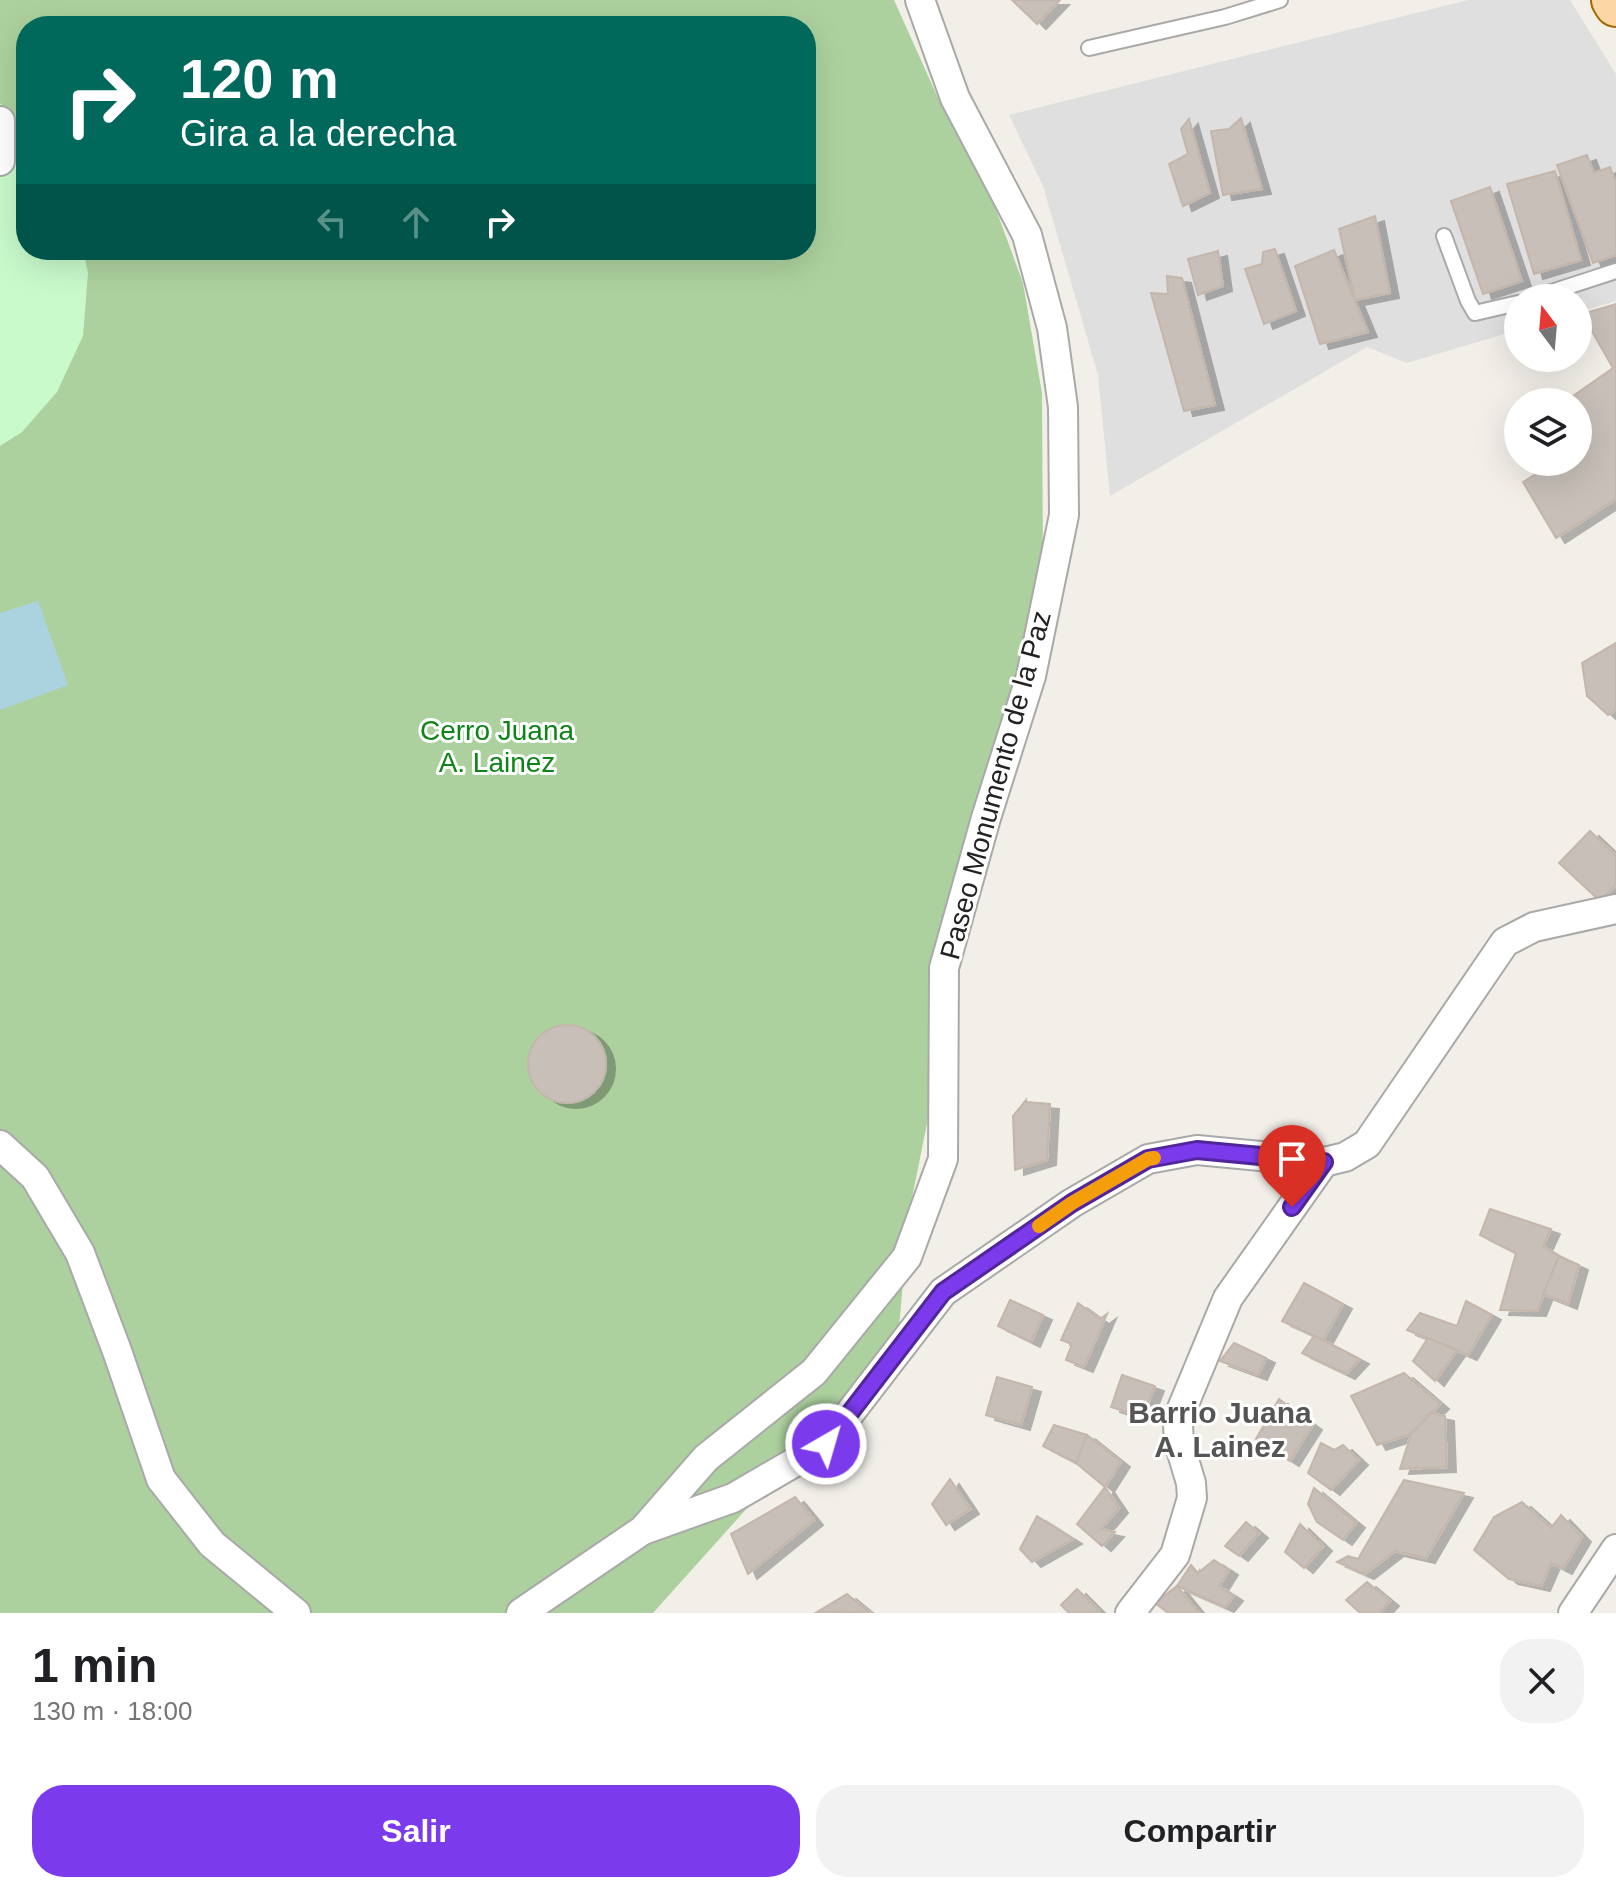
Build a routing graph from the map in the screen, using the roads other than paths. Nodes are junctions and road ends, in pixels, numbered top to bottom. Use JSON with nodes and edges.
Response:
{"nodes":[{"id":1,"x":920,"y":0,"type":"edge"},
{"id":2,"x":1280,"y":0,"type":"edge"},
{"id":3,"x":1089,"y":48,"type":"dead end"},
{"id":4,"x":0,"y":121,"type":"edge"},
{"id":5,"x":0,"y":161,"type":"edge"},
{"id":6,"x":1444,"y":236,"type":"dead end"},
{"id":7,"x":1616,"y":271,"type":"edge"},
{"id":8,"x":1576,"y":284,"type":"edge"},
{"id":9,"x":1504,"y":306,"type":"edge"},
{"id":10,"x":1616,"y":909,"type":"edge"},
{"id":11,"x":0,"y":1145,"type":"edge"},
{"id":12,"x":1324,"y":1162,"type":"junction"},
{"id":13,"x":643,"y":1530,"type":"junction"},
{"id":14,"x":1616,"y":1549,"type":"edge"},
{"id":15,"x":296,"y":1613,"type":"edge"},
{"id":16,"x":521,"y":1613,"type":"edge"},
{"id":17,"x":1130,"y":1613,"type":"edge"},
{"id":18,"x":1573,"y":1613,"type":"edge"}],
"edges":[{"from":1,"to":13,"type":"street","name":"Paseo Monumento de la Paz"},
{"from":2,"to":3,"type":"lane"},
{"from":4,"to":5,"type":"street"},
{"from":6,"to":9,"type":"lane"},
{"from":7,"to":8,"type":"lane"},
{"from":10,"to":12,"type":"street"},
{"from":11,"to":15,"type":"street"},
{"from":12,"to":13,"type":"street"},
{"from":12,"to":17,"type":"street"},
{"from":13,"to":16,"type":"street","name":"Paseo Monumento de la Paz"},
{"from":14,"to":18,"type":"street"}]}
